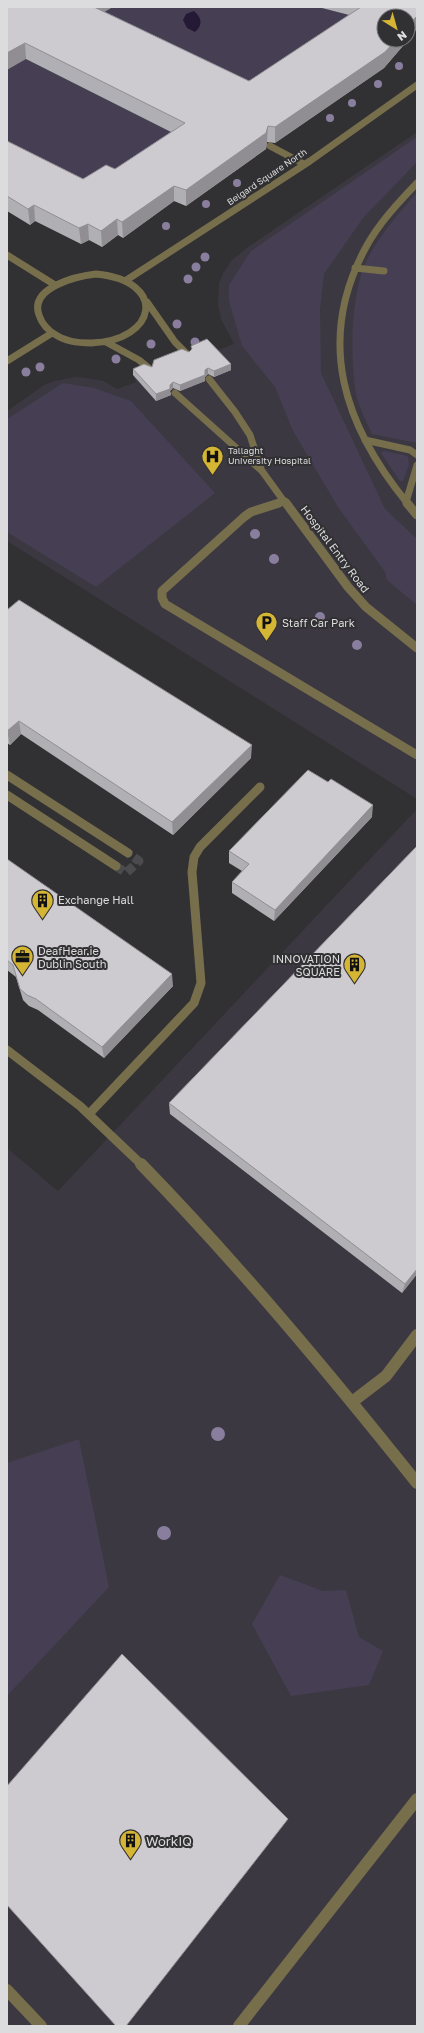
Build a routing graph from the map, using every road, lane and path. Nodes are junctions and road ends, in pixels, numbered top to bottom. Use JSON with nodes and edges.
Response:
{"nodes":[{"id":1,"x":417,"y":85,"type":"edge"},
{"id":2,"x":270,"y":146,"type":"edge"},
{"id":3,"x":304,"y":164,"type":"junction"},
{"id":4,"x":417,"y":183,"type":"edge"},
{"id":5,"x":7,"y":255,"type":"edge"},
{"id":6,"x":355,"y":268,"type":"junction"},
{"id":7,"x":384,"y":271,"type":"dead end"},
{"id":8,"x":125,"y":281,"type":"junction"},
{"id":9,"x":55,"y":285,"type":"junction"},
{"id":10,"x":147,"y":302,"type":"junction"},
{"id":11,"x":52,"y":333,"type":"junction"},
{"id":12,"x":106,"y":342,"type":"junction"},
{"id":13,"x":187,"y":354,"type":"edge"},
{"id":14,"x":7,"y":361,"type":"edge"},
{"id":15,"x":150,"y":369,"type":"edge"},
{"id":16,"x":210,"y":379,"type":"edge"},
{"id":17,"x":176,"y":393,"type":"edge"},
{"id":18,"x":365,"y":440,"type":"junction"},
{"id":19,"x":417,"y":454,"type":"edge"},
{"id":20,"x":417,"y":464,"type":"edge"},
{"id":21,"x":262,"y":471,"type":"junction"},
{"id":22,"x":285,"y":501,"type":"junction"},
{"id":23,"x":406,"y":502,"type":"junction"},
{"id":24,"x":417,"y":515,"type":"edge"},
{"id":25,"x":417,"y":648,"type":"edge"},
{"id":26,"x":417,"y":755,"type":"edge"},
{"id":27,"x":7,"y":775,"type":"edge"},
{"id":28,"x":260,"y":787,"type":"dead end"},
{"id":29,"x":7,"y":795,"type":"edge"},
{"id":30,"x":128,"y":853,"type":"tunnel mouth"},
{"id":31,"x":116,"y":866,"type":"tunnel mouth"},
{"id":32,"x":7,"y":1050,"type":"edge"},
{"id":33,"x":89,"y":1114,"type":"junction"},
{"id":34,"x":417,"y":1335,"type":"edge"},
{"id":35,"x":352,"y":1402,"type":"junction"},
{"id":36,"x":417,"y":1483,"type":"edge"},
{"id":37,"x":417,"y":1799,"type":"edge"},
{"id":38,"x":7,"y":1990,"type":"edge"},
{"id":39,"x":41,"y":2026,"type":"edge"},
{"id":40,"x":239,"y":2026,"type":"edge"}],
"edges":[{"from":1,"to":3,"type":"street","name":"Belgard Square North"},
{"from":2,"to":3,"type":"street"},
{"from":3,"to":8,"type":"street","name":"Belgard Square North"},
{"from":4,"to":6,"type":"street"},
{"from":5,"to":9,"type":"street"},
{"from":6,"to":7,"type":"street"},
{"from":6,"to":18,"type":"street"},
{"from":8,"to":9,"type":"street"},
{"from":8,"to":10,"type":"street"},
{"from":9,"to":11,"type":"street"},
{"from":10,"to":12,"type":"street"},
{"from":10,"to":13,"type":"street"},
{"from":11,"to":12,"type":"street"},
{"from":11,"to":14,"type":"street"},
{"from":12,"to":15,"type":"street"},
{"from":16,"to":21,"type":"street","name":"Hospital Entry Road"},
{"from":17,"to":21,"type":"street","name":"Hospital Entry Road"},
{"from":18,"to":19,"type":"street"},
{"from":18,"to":23,"type":"street"},
{"from":20,"to":23,"type":"street"},
{"from":21,"to":22,"type":"street","name":"Hospital Entry Road"},
{"from":22,"to":25,"type":"street","name":"Hospital Entry Road"},
{"from":22,"to":26,"type":"street"},
{"from":23,"to":24,"type":"street"},
{"from":27,"to":30,"type":"street"},
{"from":28,"to":33,"type":"street"},
{"from":29,"to":31,"type":"street"},
{"from":32,"to":33,"type":"street"},
{"from":33,"to":35,"type":"street"},
{"from":34,"to":35,"type":"street"},
{"from":35,"to":36,"type":"street"},
{"from":37,"to":40,"type":"street"},
{"from":38,"to":39,"type":"street"}]}
